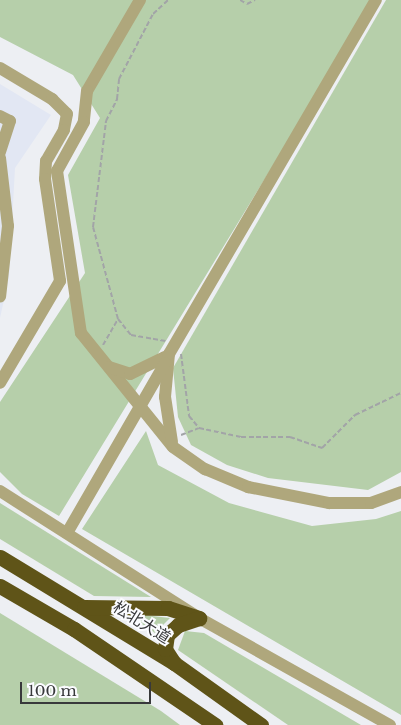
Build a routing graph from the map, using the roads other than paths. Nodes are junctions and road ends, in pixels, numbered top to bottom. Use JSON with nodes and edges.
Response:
{"nodes":[{"id":1,"x":140,"y":0,"type":"edge"},
{"id":2,"x":376,"y":0,"type":"edge"},
{"id":3,"x":1,"y":72,"type":"edge"},
{"id":4,"x":0,"y":116,"type":"edge"},
{"id":5,"x":0,"y":152,"type":"edge"},
{"id":6,"x":0,"y":158,"type":"edge"},
{"id":7,"x":2,"y":269,"type":"edge"},
{"id":8,"x":0,"y":297,"type":"edge"},
{"id":9,"x":172,"y":350,"type":"junction"},
{"id":10,"x":105,"y":364,"type":"junction"},
{"id":11,"x":0,"y":383,"type":"edge"},
{"id":12,"x":140,"y":408,"type":"junction"},
{"id":13,"x":173,"y":445,"type":"junction"},
{"id":14,"x":0,"y":491,"type":"edge"},
{"id":15,"x":401,"y":492,"type":"edge"},
{"id":16,"x":67,"y":533,"type":"junction"},
{"id":17,"x":0,"y":557,"type":"edge"},
{"id":18,"x":0,"y":586,"type":"edge"},
{"id":19,"x":84,"y":607,"type":"junction"},
{"id":20,"x":199,"y":618,"type":"junction"},
{"id":21,"x":174,"y":663,"type":"junction"},
{"id":22,"x":215,"y":725,"type":"edge"},
{"id":23,"x":261,"y":725,"type":"edge"},
{"id":24,"x":390,"y":725,"type":"edge"}],
"edges":[{"from":1,"to":10,"type":"street"},
{"from":2,"to":9,"type":"street"},
{"from":3,"to":11,"type":"street"},
{"from":4,"to":5,"type":"street"},
{"from":6,"to":7,"type":"street"},
{"from":7,"to":8,"type":"street"},
{"from":9,"to":10,"type":"street"},
{"from":9,"to":12,"type":"street"},
{"from":9,"to":13,"type":"street"},
{"from":10,"to":12,"type":"street"},
{"from":12,"to":13,"type":"street"},
{"from":12,"to":16,"type":"street"},
{"from":13,"to":15,"type":"street"},
{"from":14,"to":16,"type":"street"},
{"from":16,"to":20,"type":"street"},
{"from":17,"to":19,"type":"highway","name":"松北大道"},
{"from":18,"to":22,"type":"highway"},
{"from":19,"to":20,"type":"highway"},
{"from":19,"to":21,"type":"highway","name":"松北大道"},
{"from":20,"to":21,"type":"highway"},
{"from":20,"to":24,"type":"street"},
{"from":21,"to":23,"type":"highway","name":"松北大道"}]}
